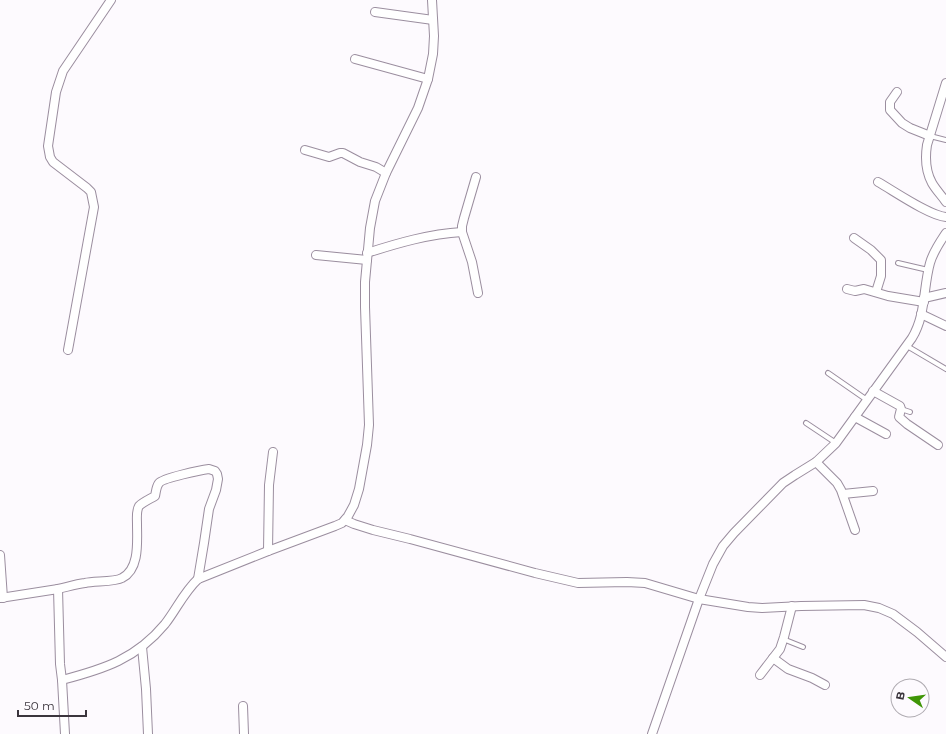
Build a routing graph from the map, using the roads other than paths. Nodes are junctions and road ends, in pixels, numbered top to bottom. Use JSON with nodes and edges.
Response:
{"nodes":[{"id":1,"x":111,"y":0,"type":"edge"},
{"id":2,"x":432,"y":0,"type":"edge"},
{"id":3,"x":375,"y":12,"type":"dead end"},
{"id":4,"x":433,"y":20,"type":"junction"},
{"id":5,"x":355,"y":59,"type":"dead end"},
{"id":6,"x":428,"y":79,"type":"junction"},
{"id":7,"x":946,"y":83,"type":"edge"},
{"id":8,"x":897,"y":92,"type":"dead end"},
{"id":9,"x":943,"y":105,"type":"edge"},
{"id":10,"x":930,"y":136,"type":"junction"},
{"id":11,"x":946,"y":140,"type":"edge"},
{"id":12,"x":305,"y":150,"type":"dead end"},
{"id":13,"x":386,"y":173,"type":"junction"},
{"id":14,"x":476,"y":177,"type":"dead end"},
{"id":15,"x":878,"y":182,"type":"dead end"},
{"id":16,"x":946,"y":202,"type":"edge"},
{"id":17,"x":946,"y":217,"type":"edge"},
{"id":18,"x":462,"y":232,"type":"junction"},
{"id":19,"x":946,"y":233,"type":"edge"},
{"id":20,"x":854,"y":238,"type":"dead end"},
{"id":21,"x":316,"y":255,"type":"dead end"},
{"id":22,"x":367,"y":257,"type":"junction"},
{"id":23,"x":898,"y":263,"type":"dead end"},
{"id":24,"x":928,"y":270,"type":"junction"},
{"id":25,"x":847,"y":289,"type":"dead end"},
{"id":26,"x":876,"y":292,"type":"junction"},
{"id":27,"x":478,"y":293,"type":"dead end"},
{"id":28,"x":946,"y":293,"type":"edge"},
{"id":29,"x":924,"y":300,"type":"junction"},
{"id":30,"x":921,"y":314,"type":"junction"},
{"id":31,"x":946,"y":326,"type":"edge"},
{"id":32,"x":906,"y":345,"type":"junction"},
{"id":33,"x":68,"y":350,"type":"dead end"},
{"id":34,"x":946,"y":369,"type":"edge"},
{"id":35,"x":828,"y":373,"type":"dead end"},
{"id":36,"x":873,"y":391,"type":"junction"},
{"id":37,"x":867,"y":400,"type":"junction"},
{"id":38,"x":901,"y":409,"type":"junction"},
{"id":39,"x":910,"y":412,"type":"dead end"},
{"id":40,"x":855,"y":417,"type":"junction"},
{"id":41,"x":806,"y":423,"type":"dead end"},
{"id":42,"x":886,"y":434,"type":"dead end"},
{"id":43,"x":836,"y":443,"type":"junction"},
{"id":44,"x":938,"y":445,"type":"dead end"},
{"id":45,"x":272,"y":452,"type":"dead end"},
{"id":46,"x":816,"y":462,"type":"junction"},
{"id":47,"x":873,"y":491,"type":"dead end"},
{"id":48,"x":843,"y":494,"type":"junction"},
{"id":49,"x":345,"y":520,"type":"junction"},
{"id":50,"x":855,"y":530,"type":"dead end"},
{"id":51,"x":268,"y":551,"type":"junction"},
{"id":52,"x":0,"y":555,"type":"edge"},
{"id":53,"x":198,"y":580,"type":"junction"},
{"id":54,"x":58,"y":589,"type":"junction"},
{"id":55,"x":2,"y":598,"type":"edge"},
{"id":56,"x":699,"y":599,"type":"junction"},
{"id":57,"x":792,"y":606,"type":"junction"},
{"id":58,"x":783,"y":639,"type":"junction"},
{"id":59,"x":142,"y":646,"type":"junction"},
{"id":60,"x":803,"y":647,"type":"dead end"},
{"id":61,"x":946,"y":657,"type":"edge"},
{"id":62,"x":773,"y":658,"type":"junction"},
{"id":63,"x":760,"y":675,"type":"dead end"},
{"id":64,"x":62,"y":680,"type":"junction"},
{"id":65,"x":825,"y":685,"type":"dead end"},
{"id":66,"x":243,"y":706,"type":"dead end"},
{"id":67,"x":65,"y":734,"type":"edge"},
{"id":68,"x":148,"y":734,"type":"edge"},
{"id":69,"x":244,"y":734,"type":"edge"},
{"id":70,"x":652,"y":734,"type":"edge"}],
"edges":[{"from":1,"to":33,"type":"street"},
{"from":2,"to":4,"type":"street"},
{"from":3,"to":4,"type":"street"},
{"from":4,"to":6,"type":"street"},
{"from":5,"to":6,"type":"street"},
{"from":6,"to":13,"type":"street"},
{"from":7,"to":9,"type":"street"},
{"from":8,"to":10,"type":"street"},
{"from":9,"to":10,"type":"street"},
{"from":10,"to":11,"type":"lane"},
{"from":10,"to":16,"type":"street"},
{"from":12,"to":13,"type":"street"},
{"from":13,"to":22,"type":"street"},
{"from":14,"to":18,"type":"street"},
{"from":15,"to":17,"type":"street"},
{"from":18,"to":22,"type":"street"},
{"from":18,"to":27,"type":"street"},
{"from":19,"to":24,"type":"street"},
{"from":20,"to":26,"type":"street"},
{"from":21,"to":22,"type":"street"},
{"from":22,"to":49,"type":"street"},
{"from":23,"to":24,"type":"lane"},
{"from":24,"to":29,"type":"street"},
{"from":25,"to":26,"type":"street"},
{"from":26,"to":29,"type":"street"},
{"from":28,"to":29,"type":"street"},
{"from":29,"to":30,"type":"street"},
{"from":30,"to":31,"type":"street"},
{"from":30,"to":32,"type":"street"},
{"from":32,"to":34,"type":"lane"},
{"from":32,"to":36,"type":"street"},
{"from":35,"to":37,"type":"lane"},
{"from":36,"to":37,"type":"street"},
{"from":36,"to":38,"type":"street"},
{"from":37,"to":40,"type":"street"},
{"from":38,"to":39,"type":"lane"},
{"from":38,"to":44,"type":"street"},
{"from":40,"to":42,"type":"street"},
{"from":40,"to":43,"type":"street"},
{"from":41,"to":43,"type":"lane"},
{"from":43,"to":46,"type":"street"},
{"from":45,"to":51,"type":"street"},
{"from":46,"to":48,"type":"street"},
{"from":46,"to":56,"type":"street"},
{"from":47,"to":48,"type":"street"},
{"from":48,"to":50,"type":"street"},
{"from":49,"to":51,"type":"street"},
{"from":49,"to":56,"type":"street"},
{"from":51,"to":53,"type":"street"},
{"from":52,"to":55,"type":"street"},
{"from":53,"to":54,"type":"street"},
{"from":53,"to":59,"type":"street"},
{"from":54,"to":55,"type":"street"},
{"from":54,"to":64,"type":"street"},
{"from":56,"to":57,"type":"street"},
{"from":56,"to":70,"type":"street"},
{"from":57,"to":58,"type":"street"},
{"from":57,"to":61,"type":"street"},
{"from":58,"to":60,"type":"lane"},
{"from":58,"to":62,"type":"street"},
{"from":59,"to":64,"type":"street"},
{"from":59,"to":68,"type":"street"},
{"from":62,"to":63,"type":"street"},
{"from":62,"to":65,"type":"street"},
{"from":64,"to":67,"type":"street"},
{"from":66,"to":69,"type":"street"}]}
